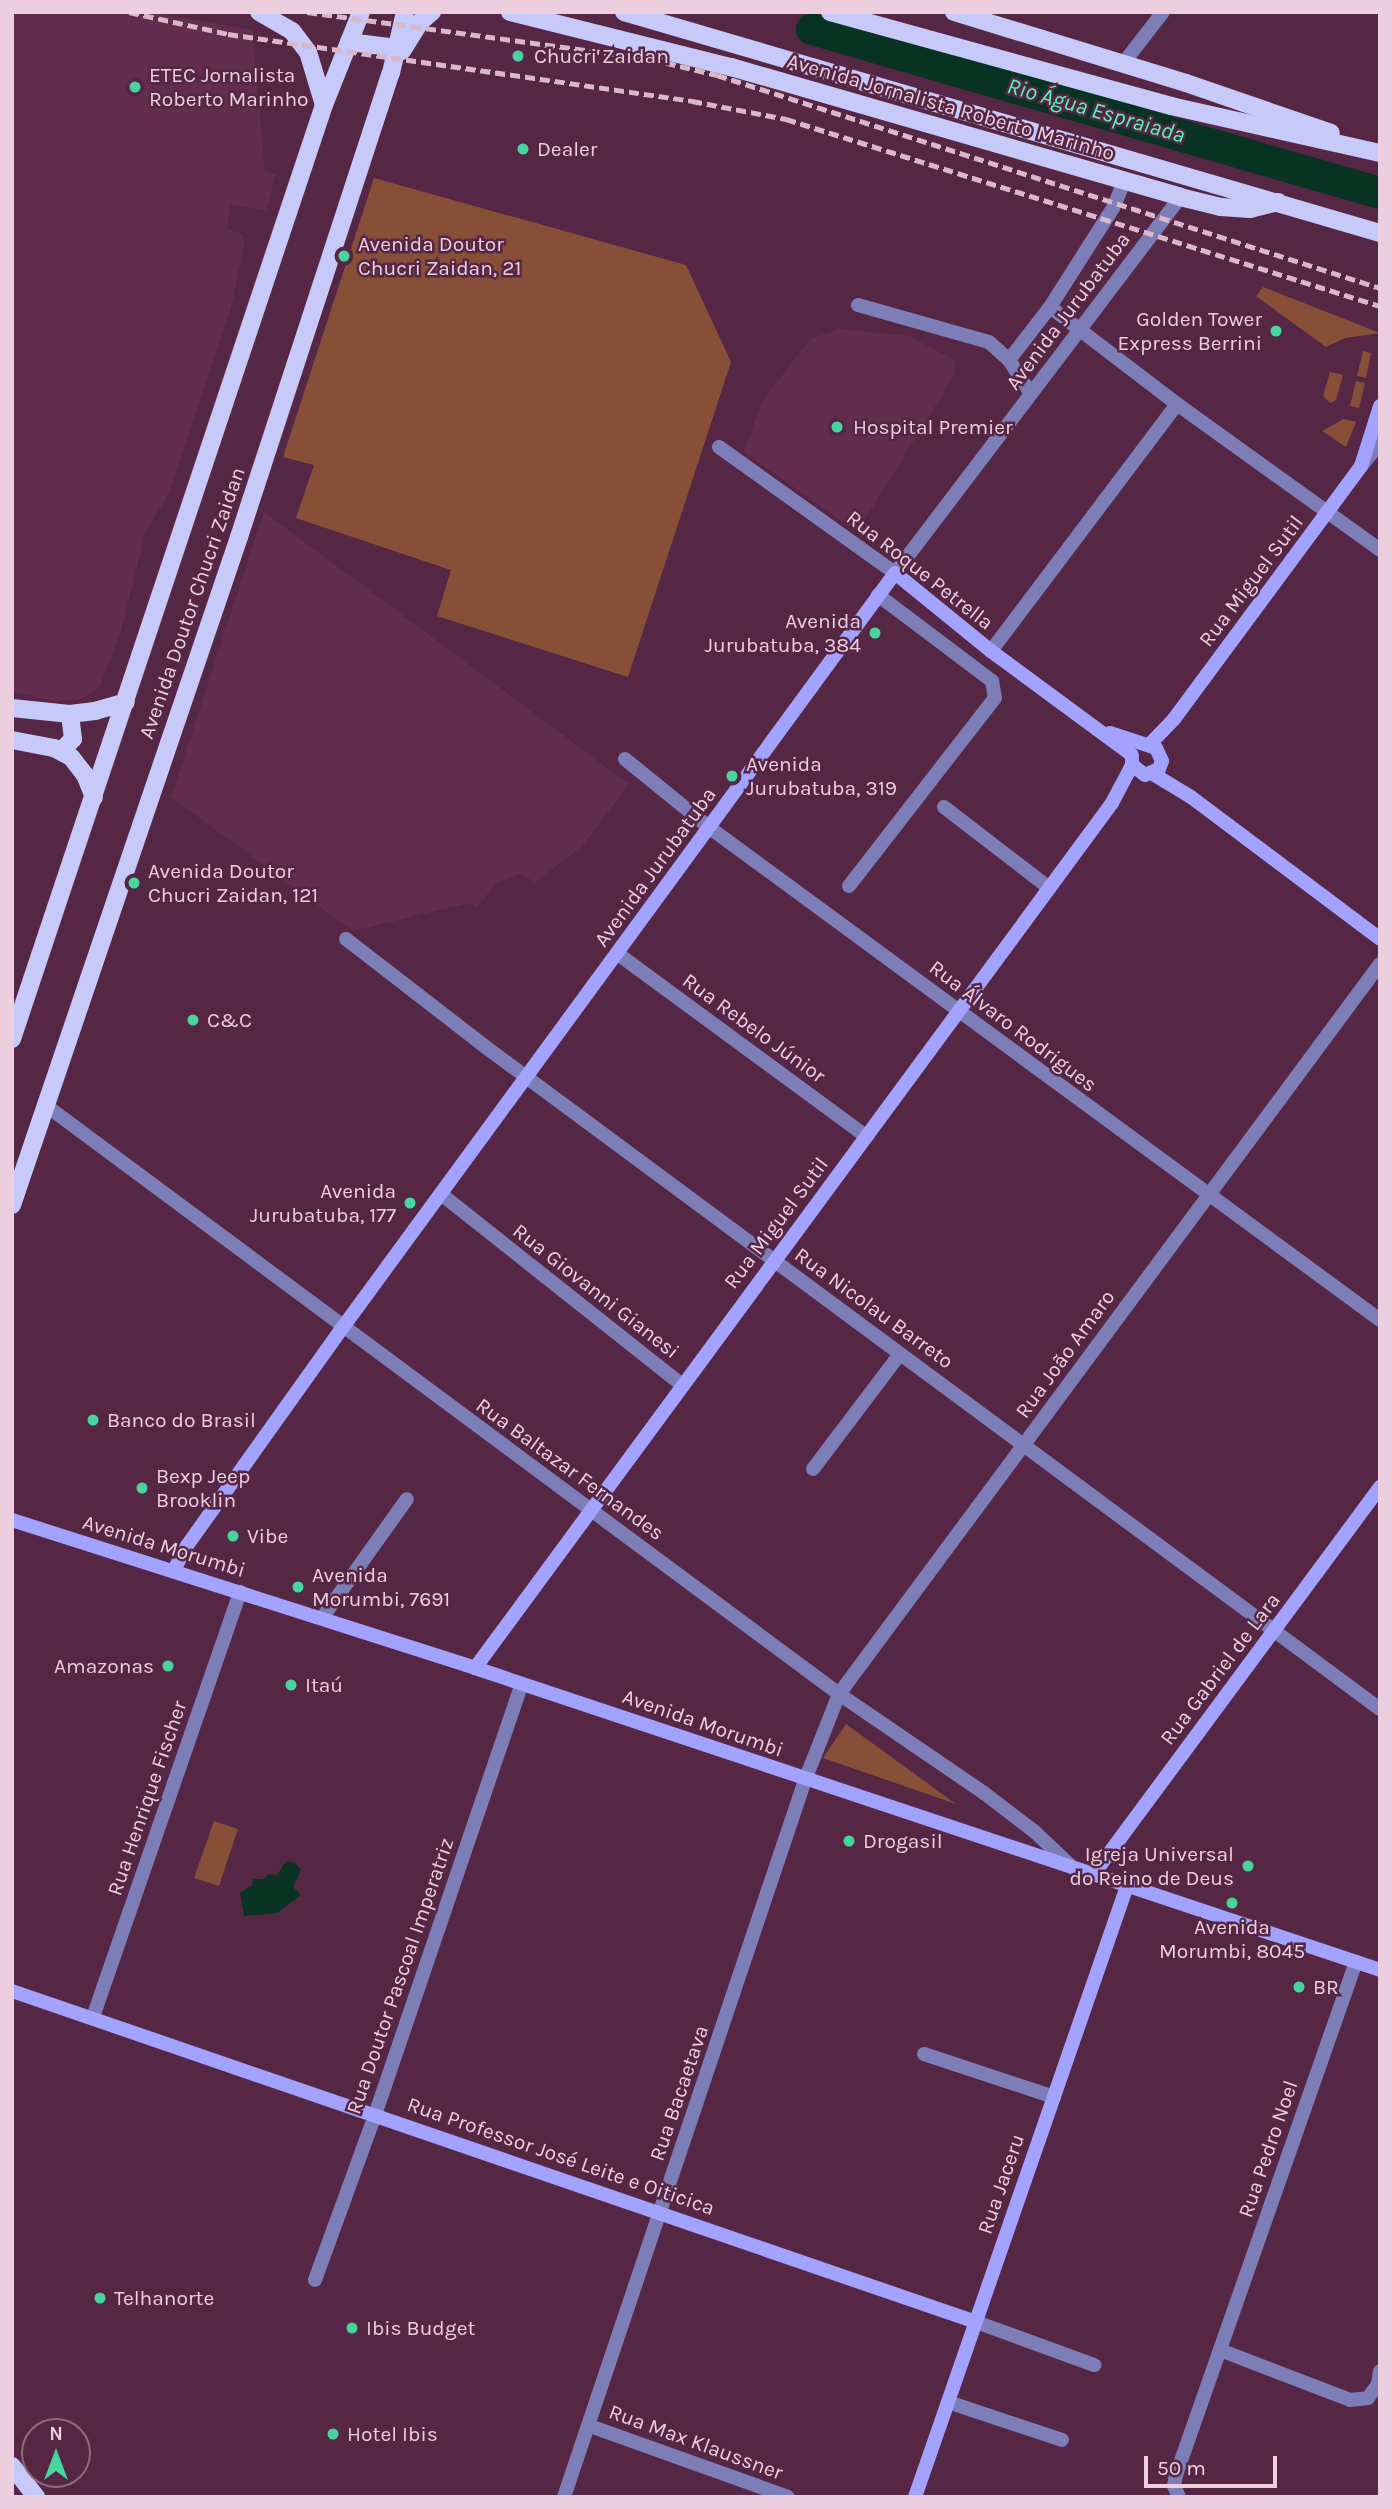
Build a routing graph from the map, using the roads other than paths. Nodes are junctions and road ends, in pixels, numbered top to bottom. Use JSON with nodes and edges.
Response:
{"nodes":[{"id":1,"x":259,"y":12,"type":"edge"},
{"id":2,"x":361,"y":12,"type":"edge"},
{"id":3,"x":405,"y":12,"type":"edge"},
{"id":4,"x":432,"y":12,"type":"edge"},
{"id":5,"x":509,"y":12,"type":"edge"},
{"id":6,"x":624,"y":12,"type":"edge"},
{"id":7,"x":830,"y":12,"type":"edge"},
{"id":8,"x":954,"y":12,"type":"edge"},
{"id":9,"x":1163,"y":12,"type":"edge"},
{"id":10,"x":349,"y":42,"type":"junction"},
{"id":11,"x":397,"y":48,"type":"junction"},
{"id":12,"x":1122,"y":65,"type":"junction"},
{"id":13,"x":391,"y":73,"type":"junction"},
{"id":14,"x":324,"y":105,"type":"junction"},
{"id":15,"x":1380,"y":152,"type":"edge"},
{"id":16,"x":1124,"y":182,"type":"junction"},
{"id":17,"x":1180,"y":197,"type":"junction"},
{"id":18,"x":1278,"y":202,"type":"junction"},
{"id":19,"x":1380,"y":233,"type":"edge"},
{"id":20,"x":858,"y":305,"type":"dead end"},
{"id":21,"x":1051,"y":307,"type":"junction"},
{"id":22,"x":1080,"y":328,"type":"junction"},
{"id":23,"x":1009,"y":360,"type":"junction"},
{"id":24,"x":1031,"y":394,"type":"junction"},
{"id":25,"x":1177,"y":404,"type":"junction"},
{"id":26,"x":1380,"y":405,"type":"edge"},
{"id":27,"x":1380,"y":443,"type":"edge"},
{"id":28,"x":719,"y":447,"type":"dead end"},
{"id":29,"x":1361,"y":466,"type":"junction"},
{"id":30,"x":1328,"y":513,"type":"junction"},
{"id":31,"x":1380,"y":550,"type":"edge"},
{"id":32,"x":895,"y":573,"type":"junction"},
{"id":33,"x":878,"y":595,"type":"junction"},
{"id":34,"x":991,"y":651,"type":"junction"},
{"id":35,"x":126,"y":702,"type":"junction"},
{"id":36,"x":12,"y":708,"type":"edge"},
{"id":37,"x":70,"y":714,"type":"junction"},
{"id":38,"x":1174,"y":719,"type":"junction"},
{"id":39,"x":12,"y":740,"type":"edge"},
{"id":40,"x":61,"y":751,"type":"junction"},
{"id":41,"x":1139,"y":753,"type":"junction"},
{"id":42,"x":1162,"y":757,"type":"junction"},
{"id":43,"x":625,"y":759,"type":"dead end"},
{"id":44,"x":1149,"y":774,"type":"junction"},
{"id":45,"x":94,"y":797,"type":"junction"},
{"id":46,"x":1191,"y":797,"type":"junction"},
{"id":47,"x":1112,"y":803,"type":"junction"},
{"id":48,"x":944,"y":807,"type":"dead end"},
{"id":49,"x":710,"y":828,"type":"junction"},
{"id":50,"x":849,"y":886,"type":"dead end"},
{"id":51,"x":1049,"y":888,"type":"junction"},
{"id":52,"x":346,"y":939,"type":"dead end"},
{"id":53,"x":1380,"y":939,"type":"edge"},
{"id":54,"x":618,"y":954,"type":"junction"},
{"id":55,"x":1380,"y":964,"type":"edge"},
{"id":56,"x":957,"y":1011,"type":"junction"},
{"id":57,"x":12,"y":1040,"type":"edge"},
{"id":58,"x":526,"y":1077,"type":"junction"},
{"id":59,"x":44,"y":1104,"type":"junction"},
{"id":60,"x":866,"y":1136,"type":"junction"},
{"id":61,"x":441,"y":1194,"type":"junction"},
{"id":62,"x":1208,"y":1197,"type":"junction"},
{"id":63,"x":12,"y":1205,"type":"edge"},
{"id":64,"x":774,"y":1261,"type":"junction"},
{"id":65,"x":1380,"y":1321,"type":"edge"},
{"id":66,"x":343,"y":1327,"type":"junction"},
{"id":67,"x":900,"y":1354,"type":"junction"},
{"id":68,"x":682,"y":1385,"type":"junction"},
{"id":69,"x":1026,"y":1444,"type":"junction"},
{"id":70,"x":813,"y":1469,"type":"dead end"},
{"id":71,"x":1380,"y":1487,"type":"edge"},
{"id":72,"x":407,"y":1499,"type":"dead end"},
{"id":73,"x":591,"y":1511,"type":"junction"},
{"id":74,"x":12,"y":1520,"type":"edge"},
{"id":75,"x":174,"y":1570,"type":"junction"},
{"id":76,"x":240,"y":1591,"type":"junction"},
{"id":77,"x":322,"y":1618,"type":"junction"},
{"id":78,"x":1274,"y":1631,"type":"junction"},
{"id":79,"x":475,"y":1668,"type":"junction"},
{"id":80,"x":522,"y":1684,"type":"junction"},
{"id":81,"x":839,"y":1693,"type":"junction"},
{"id":82,"x":1380,"y":1709,"type":"edge"},
{"id":83,"x":805,"y":1780,"type":"junction"},
{"id":84,"x":1072,"y":1867,"type":"junction"},
{"id":85,"x":1093,"y":1875,"type":"junction"},
{"id":86,"x":1127,"y":1886,"type":"junction"},
{"id":87,"x":1356,"y":1962,"type":"junction"},
{"id":88,"x":1380,"y":1970,"type":"edge"},
{"id":89,"x":12,"y":1991,"type":"edge"},
{"id":90,"x":93,"y":2017,"type":"junction"},
{"id":91,"x":924,"y":2054,"type":"dead end"},
{"id":92,"x":1054,"y":2097,"type":"junction"},
{"id":93,"x":375,"y":2115,"type":"junction"},
{"id":94,"x":661,"y":2213,"type":"junction"},
{"id":95,"x":315,"y":2280,"type":"dead end"},
{"id":96,"x":976,"y":2322,"type":"junction"},
{"id":97,"x":1220,"y":2350,"type":"junction"},
{"id":98,"x":1094,"y":2365,"type":"dead end"},
{"id":99,"x":1380,"y":2371,"type":"edge"},
{"id":100,"x":948,"y":2402,"type":"junction"},
{"id":101,"x":590,"y":2426,"type":"junction"},
{"id":102,"x":1062,"y":2440,"type":"dead end"},
{"id":103,"x":12,"y":2466,"type":"edge"},
{"id":104,"x":36,"y":2497,"type":"edge"},
{"id":105,"x":564,"y":2497,"type":"edge"},
{"id":106,"x":788,"y":2497,"type":"edge"},
{"id":107,"x":915,"y":2497,"type":"edge"},
{"id":108,"x":1179,"y":2497,"type":"edge"}],
"edges":[{"from":1,"to":14,"type":"main road"},
{"from":2,"to":10,"type":"main road","name":"Avenida Doutor Chucri Zaidan"},
{"from":3,"to":11,"type":"main road","name":"Avenida Doutor Chucri Zaidan"},
{"from":4,"to":13,"type":"main road"},
{"from":5,"to":16,"type":"main road","name":"Avenida Jornalista Roberto Marinho"},
{"from":6,"to":18,"type":"main road"},
{"from":7,"to":15,"type":"main road"},
{"from":8,"to":12,"type":"main road"},
{"from":9,"to":12,"type":"street"},
{"from":10,"to":11,"type":"main road"},
{"from":10,"to":14,"type":"main road","name":"Avenida Doutor Chucri Zaidan"},
{"from":11,"to":13,"type":"main road","name":"Avenida Doutor Chucri Zaidan"},
{"from":12,"to":15,"type":"main road"},
{"from":13,"to":59,"type":"main road","name":"Avenida Doutor Chucri Zaidan"},
{"from":14,"to":35,"type":"main road","name":"Avenida Doutor Chucri Zaidan"},
{"from":16,"to":17,"type":"main road","name":"Avenida Jornalista Roberto Marinho"},
{"from":16,"to":21,"type":"street","name":"Avenida Jurubatuba"},
{"from":17,"to":18,"type":"main road","name":"Avenida Jornalista Roberto Marinho"},
{"from":17,"to":22,"type":"street","name":"Avenida Jurubatuba"},
{"from":18,"to":19,"type":"main road","name":"Avenida Jornalista Roberto Marinho"},
{"from":20,"to":23,"type":"street"},
{"from":21,"to":22,"type":"street"},
{"from":21,"to":23,"type":"street","name":"Avenida Jurubatuba"},
{"from":22,"to":24,"type":"street","name":"Avenida Jurubatuba"},
{"from":22,"to":25,"type":"street"},
{"from":23,"to":24,"type":"street"},
{"from":24,"to":32,"type":"street","name":"Avenida Jurubatuba"},
{"from":25,"to":30,"type":"street"},
{"from":25,"to":34,"type":"street"},
{"from":26,"to":29,"type":"street","name":"Rua Miguel Sutil"},
{"from":27,"to":29,"type":"street","name":"Rua Miguel Sutil"},
{"from":28,"to":32,"type":"street","name":"Rua Roque Petrella"},
{"from":29,"to":30,"type":"street","name":"Rua Miguel Sutil"},
{"from":30,"to":31,"type":"street"},
{"from":30,"to":38,"type":"street","name":"Rua Miguel Sutil"},
{"from":32,"to":33,"type":"street","name":"Avenida Jurubatuba"},
{"from":32,"to":34,"type":"street","name":"Rua Roque Petrella"},
{"from":33,"to":49,"type":"street","name":"Avenida Jurubatuba"},
{"from":33,"to":50,"type":"street"},
{"from":34,"to":41,"type":"street","name":"Rua Roque Petrella"},
{"from":35,"to":37,"type":"main road"},
{"from":35,"to":45,"type":"main road","name":"Avenida Doutor Chucri Zaidan"},
{"from":36,"to":37,"type":"main road"},
{"from":37,"to":40,"type":"main road"},
{"from":38,"to":41,"type":"street","name":"Rua Miguel Sutil"},
{"from":38,"to":42,"type":"street","name":"Rua Miguel Sutil"},
{"from":39,"to":40,"type":"main road"},
{"from":40,"to":45,"type":"main road"},
{"from":41,"to":42,"type":"street"},
{"from":41,"to":44,"type":"street"},
{"from":41,"to":47,"type":"street","name":"Rua Miguel Sutil"},
{"from":42,"to":44,"type":"street","name":"Rua Miguel Sutil"},
{"from":42,"to":46,"type":"street"},
{"from":43,"to":49,"type":"street","name":"Rua Álvaro Rodrigues"},
{"from":44,"to":46,"type":"street"},
{"from":44,"to":47,"type":"street","name":"Rua Miguel Sutil"},
{"from":45,"to":57,"type":"main road","name":"Avenida Doutor Chucri Zaidan"},
{"from":46,"to":53,"type":"street"},
{"from":47,"to":51,"type":"street","name":"Rua Miguel Sutil"},
{"from":48,"to":51,"type":"street"},
{"from":49,"to":54,"type":"street","name":"Avenida Jurubatuba"},
{"from":49,"to":56,"type":"street","name":"Rua Álvaro Rodrigues"},
{"from":51,"to":56,"type":"street","name":"Rua Miguel Sutil"},
{"from":52,"to":58,"type":"street","name":"Rua Nicolau Barreto"},
{"from":54,"to":58,"type":"street","name":"Avenida Jurubatuba"},
{"from":54,"to":60,"type":"street","name":"Rua Rebelo Júnior"},
{"from":55,"to":62,"type":"street","name":"Rua João Amaro"},
{"from":56,"to":60,"type":"street","name":"Rua Miguel Sutil"},
{"from":56,"to":62,"type":"street","name":"Rua Álvaro Rodrigues"},
{"from":58,"to":61,"type":"street","name":"Avenida Jurubatuba"},
{"from":58,"to":64,"type":"street","name":"Rua Nicolau Barreto"},
{"from":59,"to":63,"type":"main road","name":"Avenida Doutor Chucri Zaidan"},
{"from":59,"to":66,"type":"street","name":"Rua Baltazar Fernandes"},
{"from":60,"to":64,"type":"street","name":"Rua Miguel Sutil"},
{"from":61,"to":66,"type":"street","name":"Avenida Jurubatuba"},
{"from":61,"to":68,"type":"street","name":"Rua Giovanni Gianesi"},
{"from":62,"to":65,"type":"street","name":"Rua Álvaro Rodrigues"},
{"from":62,"to":69,"type":"street","name":"Rua João Amaro"},
{"from":64,"to":67,"type":"street","name":"Rua Nicolau Barreto"},
{"from":64,"to":68,"type":"street","name":"Rua Miguel Sutil"},
{"from":66,"to":73,"type":"street","name":"Rua Baltazar Fernandes"},
{"from":66,"to":75,"type":"street","name":"Avenida Jurubatuba"},
{"from":67,"to":69,"type":"street","name":"Rua Nicolau Barreto"},
{"from":67,"to":70,"type":"street"},
{"from":68,"to":73,"type":"street","name":"Rua Miguel Sutil"},
{"from":69,"to":78,"type":"street","name":"Rua Nicolau Barreto"},
{"from":69,"to":81,"type":"street","name":"Rua João Amaro"},
{"from":71,"to":78,"type":"street","name":"Rua Gabriel de Lara"},
{"from":72,"to":77,"type":"street"},
{"from":73,"to":79,"type":"street","name":"Rua Miguel Sutil"},
{"from":73,"to":81,"type":"street","name":"Rua Baltazar Fernandes"},
{"from":74,"to":75,"type":"street","name":"Avenida Morumbi"},
{"from":75,"to":76,"type":"street","name":"Avenida Morumbi"},
{"from":76,"to":77,"type":"street","name":"Avenida Morumbi"},
{"from":76,"to":90,"type":"street","name":"Rua Henrique Fischer"},
{"from":77,"to":79,"type":"street","name":"Avenida Morumbi"},
{"from":78,"to":82,"type":"street","name":"Rua Nicolau Barreto"},
{"from":78,"to":85,"type":"street","name":"Rua Gabriel de Lara"},
{"from":79,"to":80,"type":"street","name":"Avenida Morumbi"},
{"from":80,"to":83,"type":"street","name":"Avenida Morumbi"},
{"from":80,"to":93,"type":"street","name":"Rua Doutor Pascoal Imperatriz"},
{"from":81,"to":83,"type":"street","name":"Rua João Amaro"},
{"from":81,"to":84,"type":"street","name":"Rua Baltazar Fernandes"},
{"from":83,"to":84,"type":"street","name":"Avenida Morumbi"},
{"from":83,"to":94,"type":"street","name":"Rua Bacaetava"},
{"from":84,"to":85,"type":"street","name":"Avenida Morumbi"},
{"from":85,"to":86,"type":"street","name":"Avenida Morumbi"},
{"from":86,"to":87,"type":"street","name":"Avenida Morumbi"},
{"from":86,"to":92,"type":"street","name":"Rua Jaceru"},
{"from":87,"to":88,"type":"street","name":"Avenida Morumbi"},
{"from":87,"to":97,"type":"street","name":"Rua Pedro Noel"},
{"from":89,"to":90,"type":"street","name":"Rua Professor José Leite e Oiticica"},
{"from":90,"to":93,"type":"street","name":"Rua Professor José Leite e Oiticica"},
{"from":91,"to":92,"type":"street"},
{"from":92,"to":96,"type":"street","name":"Rua Jaceru"},
{"from":93,"to":94,"type":"street","name":"Rua Professor José Leite e Oiticica"},
{"from":93,"to":95,"type":"street","name":"Rua Doutor Pascoal Imperatriz"},
{"from":94,"to":96,"type":"street","name":"Rua Professor José Leite e Oiticica"},
{"from":94,"to":101,"type":"street","name":"Rua Bacaetava"},
{"from":96,"to":98,"type":"street","name":"Rua Professor José Leite e Oiticica"},
{"from":96,"to":100,"type":"street","name":"Rua Jaceru"},
{"from":97,"to":99,"type":"street"},
{"from":97,"to":108,"type":"street","name":"Rua Pedro Noel"},
{"from":100,"to":102,"type":"street"},
{"from":100,"to":107,"type":"street","name":"Rua Jaceru"},
{"from":101,"to":105,"type":"street","name":"Rua Bacaetava"},
{"from":101,"to":106,"type":"street","name":"Rua Max Klaussner"},
{"from":103,"to":104,"type":"main road"}]}
